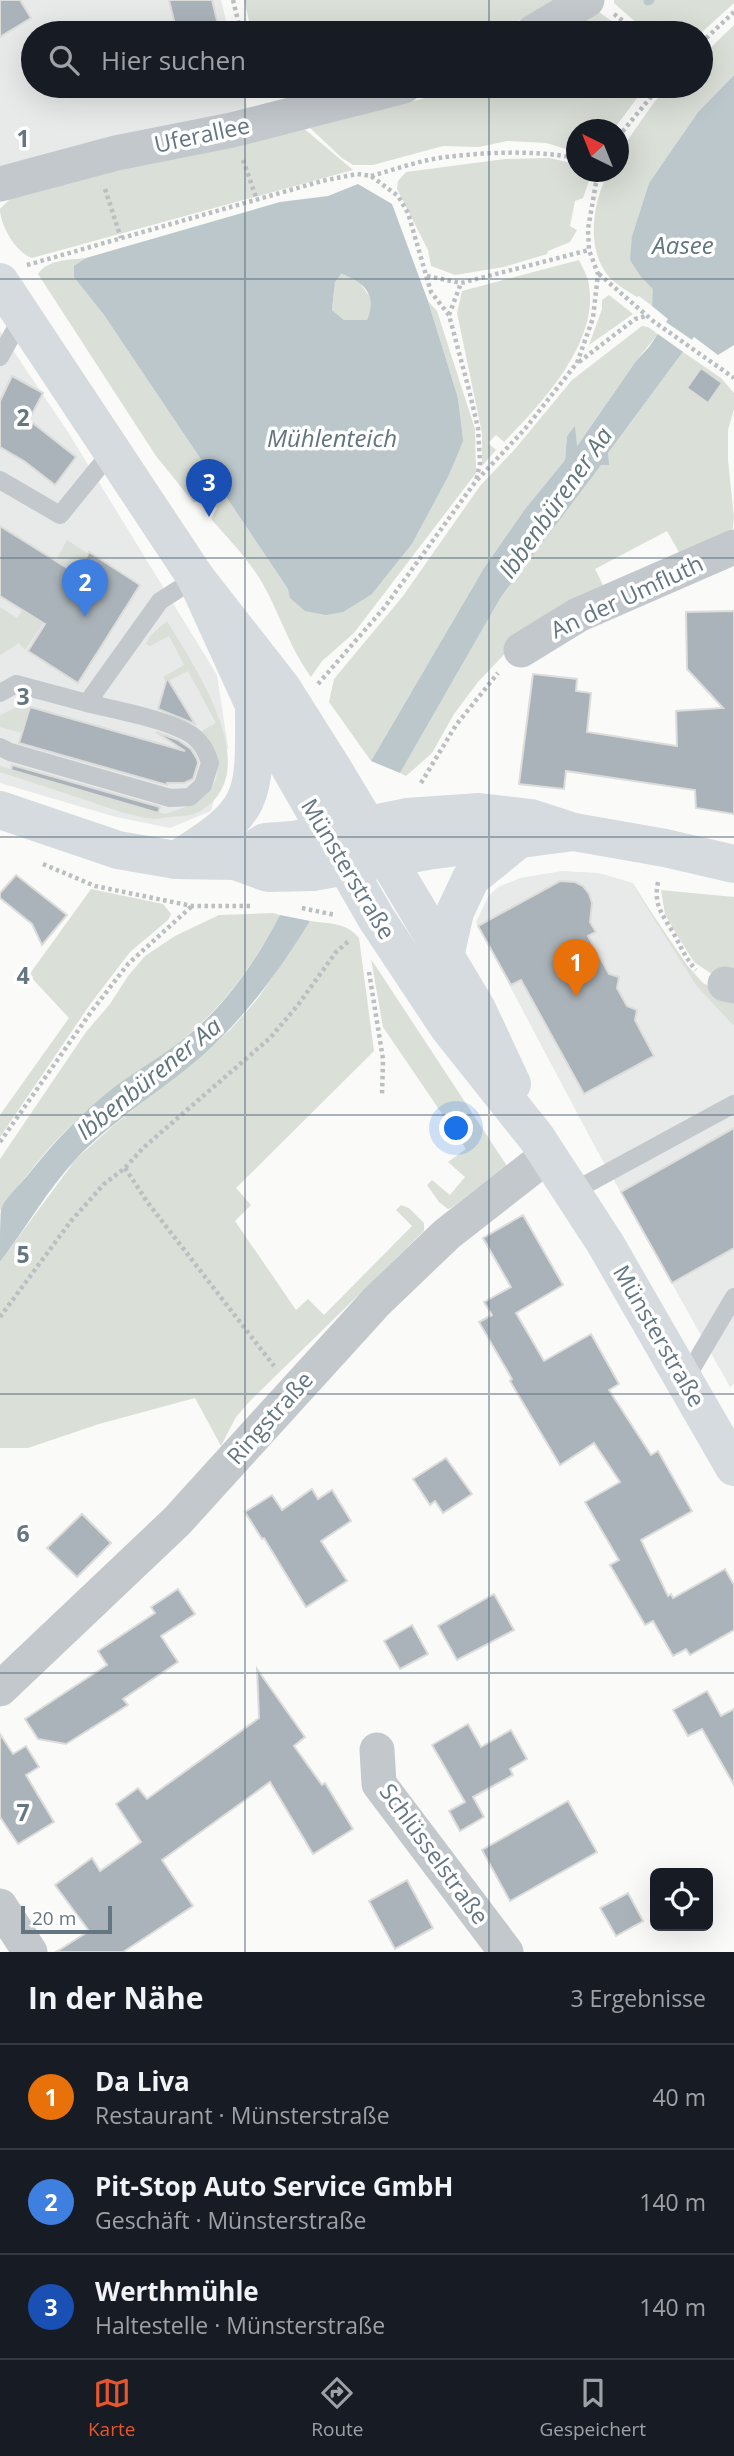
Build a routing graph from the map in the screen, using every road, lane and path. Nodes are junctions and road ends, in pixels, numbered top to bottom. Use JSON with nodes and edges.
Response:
{"nodes":[{"id":1,"x":233,"y":0,"type":"edge"},
{"id":2,"x":596,"y":4,"type":"edge"},
{"id":3,"x":734,"y":12,"type":"edge"},
{"id":4,"x":238,"y":21,"type":"edge"},
{"id":5,"x":558,"y":21,"type":"edge"},
{"id":6,"x":621,"y":21,"type":"edge"},
{"id":7,"x":713,"y":32,"type":"edge"},
{"id":8,"x":357,"y":98,"type":"edge"},
{"id":9,"x":650,"y":98,"type":"edge"},
{"id":10,"x":629,"y":124,"type":"edge"},
{"id":11,"x":232,"y":130,"type":"junction"},
{"id":12,"x":566,"y":156,"type":"edge"},
{"id":13,"x":95,"y":159,"type":"junction"},
{"id":14,"x":371,"y":176,"type":"junction"},
{"id":15,"x":596,"y":182,"type":"edge"},
{"id":16,"x":0,"y":184,"type":"edge"},
{"id":17,"x":257,"y":200,"type":"junction"},
{"id":18,"x":121,"y":238,"type":"junction"},
{"id":19,"x":589,"y":250,"type":"junction"},
{"id":20,"x":12,"y":274,"type":"edge"},
{"id":21,"x":598,"y":274,"type":"junction"},
{"id":22,"x":427,"y":276,"type":"junction"},
{"id":23,"x":461,"y":283,"type":"junction"},
{"id":24,"x":449,"y":315,"type":"junction"},
{"id":25,"x":647,"y":316,"type":"junction"},
{"id":26,"x":11,"y":322,"type":"edge"},
{"id":27,"x":0,"y":357,"type":"edge"},
{"id":28,"x":577,"y":363,"type":"junction"},
{"id":29,"x":734,"y":378,"type":"edge"},
{"id":30,"x":112,"y":451,"type":"junction"},
{"id":31,"x":0,"y":480,"type":"edge"},
{"id":32,"x":476,"y":481,"type":"junction"},
{"id":33,"x":734,"y":547,"type":"edge"},
{"id":34,"x":196,"y":578,"type":"junction"},
{"id":35,"x":521,"y":650,"type":"joint"},
{"id":36,"x":313,"y":690,"type":"dead end"},
{"id":37,"x":0,"y":692,"type":"edge"},
{"id":38,"x":87,"y":703,"type":"junction"},
{"id":39,"x":254,"y":705,"type":"junction"},
{"id":40,"x":0,"y":747,"type":"edge"},
{"id":41,"x":419,"y":786,"type":"dead end"},
{"id":42,"x":0,"y":810,"type":"edge"},
{"id":43,"x":367,"y":826,"type":"junction"},
{"id":44,"x":574,"y":832,"type":"junction"},
{"id":45,"x":326,"y":833,"type":"junction"},
{"id":46,"x":518,"y":840,"type":"junction"},
{"id":47,"x":665,"y":848,"type":"junction"},
{"id":48,"x":387,"y":859,"type":"junction"},
{"id":49,"x":176,"y":860,"type":"junction"},
{"id":50,"x":235,"y":861,"type":"junction"},
{"id":51,"x":734,"y":864,"type":"edge"},
{"id":52,"x":345,"y":866,"type":"junction"},
{"id":53,"x":213,"y":906,"type":"dead end"},
{"id":54,"x":360,"y":934,"type":"dead end"},
{"id":55,"x":445,"y":956,"type":"junction"},
{"id":56,"x":369,"y":968,"type":"dead end"},
{"id":57,"x":729,"y":985,"type":"edge"},
{"id":58,"x":382,"y":1096,"type":"dead end"},
{"id":59,"x":734,"y":1104,"type":"edge"},
{"id":60,"x":0,"y":1142,"type":"edge"},
{"id":61,"x":542,"y":1146,"type":"junction"},
{"id":62,"x":125,"y":1168,"type":"junction"},
{"id":63,"x":572,"y":1192,"type":"junction"},
{"id":64,"x":734,"y":1297,"type":"edge"},
{"id":65,"x":0,"y":1317,"type":"edge"},
{"id":66,"x":685,"y":1380,"type":"junction"},
{"id":67,"x":294,"y":1392,"type":"junction"},
{"id":68,"x":734,"y":1467,"type":"edge"},
{"id":69,"x":0,"y":1689,"type":"edge"},
{"id":70,"x":377,"y":1750,"type":"dead end"},
{"id":71,"x":0,"y":1906,"type":"edge"},
{"id":72,"x":30,"y":1952,"type":"edge"},
{"id":73,"x":506,"y":1952,"type":"edge"}],
"edges":[{"from":1,"to":4,"type":"path"},
{"from":2,"to":5,"type":"street"},
{"from":2,"to":6,"type":"path"},
{"from":3,"to":7,"type":"path"},
{"from":8,"to":11,"type":"street","name":"Uferallee"},
{"from":9,"to":10,"type":"path"},
{"from":11,"to":13,"type":"street","name":"Uferallee"},
{"from":11,"to":17,"type":"path"},
{"from":12,"to":14,"type":"path"},
{"from":13,"to":16,"type":"street","name":"Uferallee"},
{"from":13,"to":18,"type":"path"},
{"from":14,"to":17,"type":"path"},
{"from":14,"to":22,"type":"path"},
{"from":15,"to":19,"type":"path"},
{"from":17,"to":18,"type":"path"},
{"from":18,"to":20,"type":"path"},
{"from":19,"to":21,"type":"path"},
{"from":19,"to":23,"type":"path"},
{"from":20,"to":26,"type":"main road","name":"Münsterstraße"},
{"from":21,"to":25,"type":"path"},
{"from":21,"to":28,"type":"path"},
{"from":22,"to":23,"type":"path"},
{"from":22,"to":24,"type":"path"},
{"from":23,"to":24,"type":"path"},
{"from":24,"to":32,"type":"path"},
{"from":25,"to":28,"type":"path"},
{"from":25,"to":29,"type":"path"},
{"from":26,"to":27,"type":"lane"},
{"from":26,"to":30,"type":"main road","name":"Münsterstraße"},
{"from":28,"to":32,"type":"path"},
{"from":30,"to":31,"type":"lane"},
{"from":30,"to":34,"type":"main road","name":"Münsterstraße"},
{"from":32,"to":36,"type":"path"},
{"from":33,"to":35,"type":"street","name":"An der Umfluth"},
{"from":34,"to":38,"type":"lane"},
{"from":34,"to":39,"type":"main road","name":"Münsterstraße"},
{"from":34,"to":43,"type":"main road","name":"Münsterstraße"},
{"from":35,"to":41,"type":"path"},
{"from":37,"to":38,"type":"lane"},
{"from":38,"to":40,"type":"lane"},
{"from":39,"to":45,"type":"main road","name":"Münsterstraße"},
{"from":39,"to":49,"type":"main road"},
{"from":42,"to":49,"type":"main road"},
{"from":43,"to":44,"type":"main road"},
{"from":43,"to":45,"type":"main road"},
{"from":43,"to":48,"type":"main road","name":"Münsterstraße"},
{"from":44,"to":46,"type":"main road"},
{"from":44,"to":47,"type":"main road"},
{"from":45,"to":50,"type":"main road"},
{"from":45,"to":52,"type":"main road","name":"Münsterstraße"},
{"from":46,"to":48,"type":"main road"},
{"from":46,"to":55,"type":"main road"},
{"from":47,"to":51,"type":"main road"},
{"from":47,"to":57,"type":"path"},
{"from":48,"to":52,"type":"main road"},
{"from":48,"to":55,"type":"main road","name":"Münsterstraße"},
{"from":49,"to":50,"type":"main road"},
{"from":50,"to":52,"type":"main road"},
{"from":52,"to":61,"type":"main road","name":"Münsterstraße"},
{"from":53,"to":60,"type":"path"},
{"from":54,"to":62,"type":"path"},
{"from":55,"to":61,"type":"main road","name":"Münsterstraße"},
{"from":56,"to":58,"type":"path"},
{"from":59,"to":63,"type":"lane"},
{"from":61,"to":63,"type":"main road","name":"Münsterstraße"},
{"from":61,"to":67,"type":"street","name":"Ringstraße"},
{"from":62,"to":65,"type":"path"},
{"from":62,"to":67,"type":"path"},
{"from":63,"to":66,"type":"main road","name":"Münsterstraße"},
{"from":64,"to":66,"type":"lane"},
{"from":66,"to":68,"type":"main road","name":"Münsterstraße"},
{"from":67,"to":69,"type":"street","name":"Ringstraße"},
{"from":70,"to":73,"type":"street","name":"Schlüsselstraße"},
{"from":71,"to":72,"type":"street"}]}
